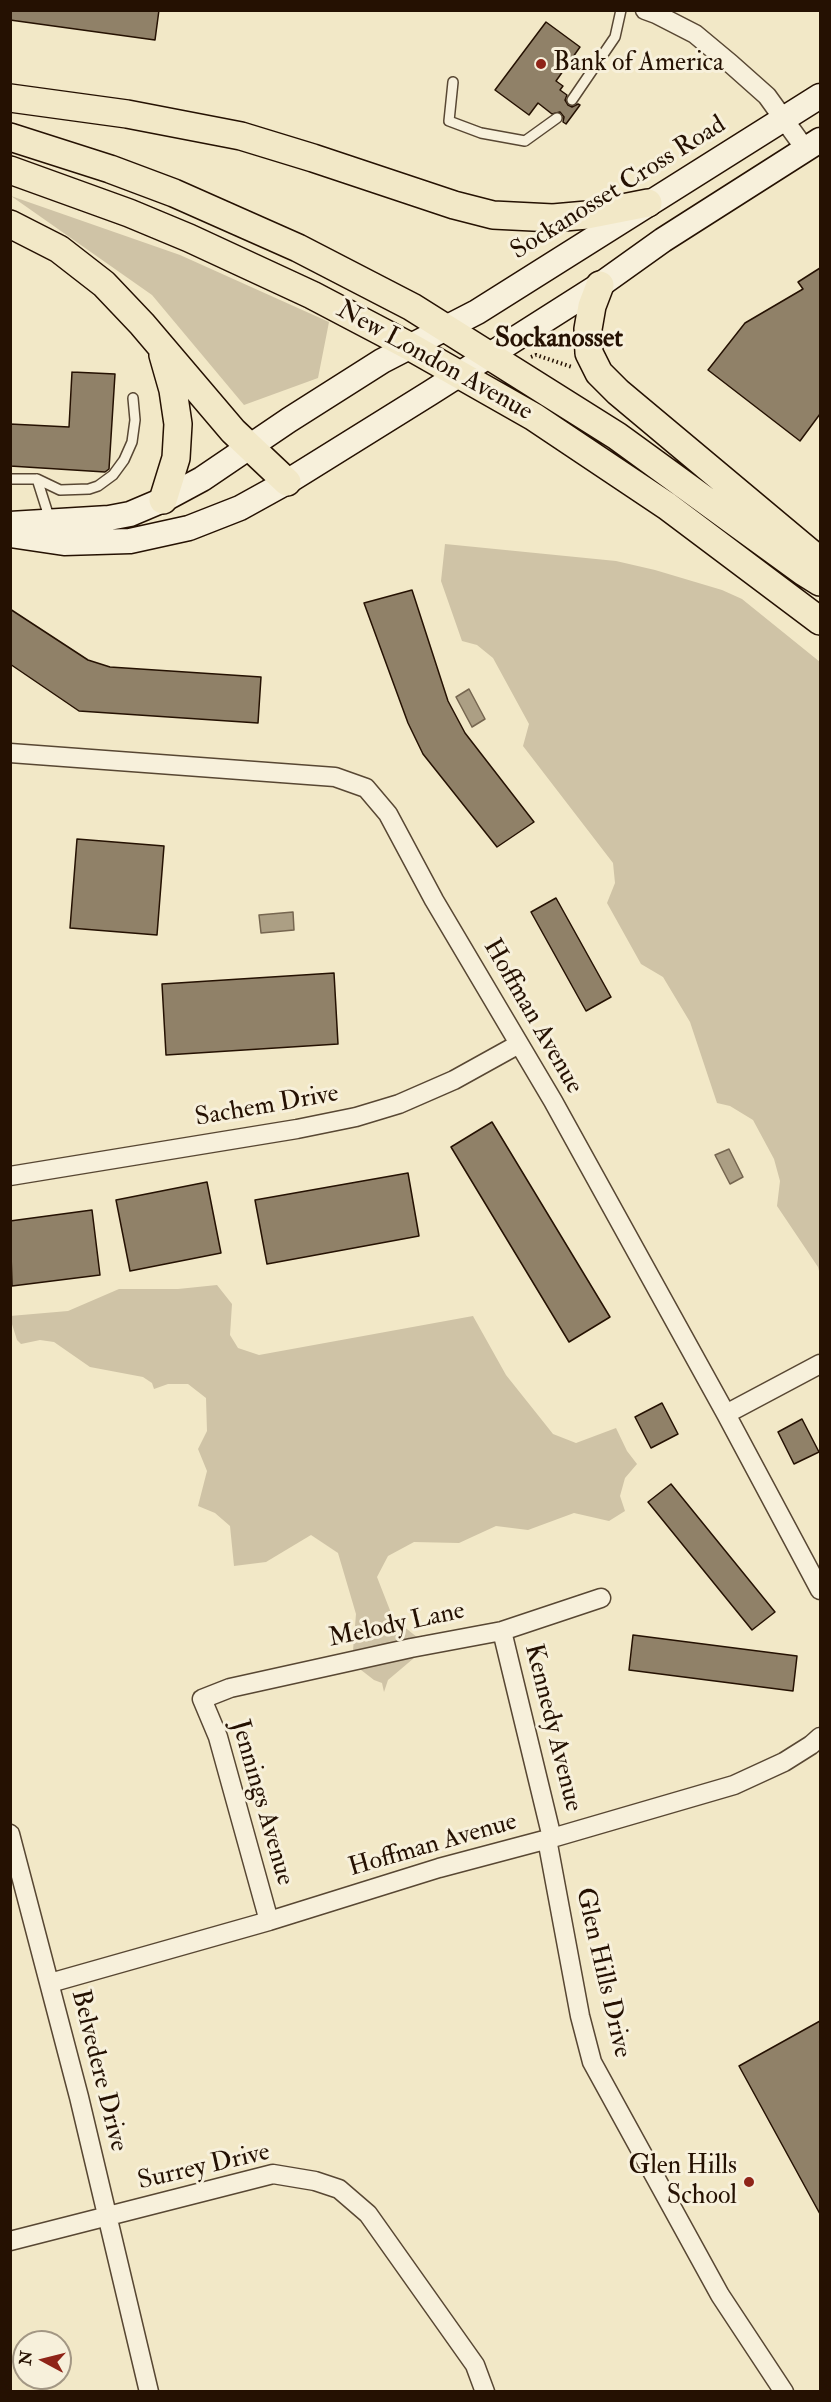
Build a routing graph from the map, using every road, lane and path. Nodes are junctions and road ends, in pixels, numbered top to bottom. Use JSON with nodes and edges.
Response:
{"nodes":[{"id":1,"x":621,"y":10,"type":"edge"},
{"id":2,"x":645,"y":10,"type":"edge"},
{"id":3,"x":453,"y":82,"type":"dead end"},
{"id":4,"x":820,"y":96,"type":"edge"},
{"id":5,"x":10,"y":98,"type":"edge"},
{"id":6,"x":572,"y":99,"type":"dead end"},
{"id":7,"x":557,"y":118,"type":"dead end"},
{"id":8,"x":784,"y":119,"type":"junction"},
{"id":9,"x":10,"y":137,"type":"edge"},
{"id":10,"x":813,"y":145,"type":"edge"},
{"id":11,"x":10,"y":170,"type":"edge"},
{"id":12,"x":648,"y":203,"type":"junction"},
{"id":13,"x":10,"y":224,"type":"edge"},
{"id":14,"x":600,"y":285,"type":"junction"},
{"id":15,"x":446,"y":327,"type":"junction"},
{"id":16,"x":158,"y":343,"type":"junction"},
{"id":17,"x":409,"y":346,"type":"junction"},
{"id":18,"x":489,"y":354,"type":"junction"},
{"id":19,"x":529,"y":357,"type":"dead end"},
{"id":20,"x":576,"y":368,"type":"dead end"},
{"id":21,"x":459,"y":374,"type":"junction"},
{"id":22,"x":133,"y":398,"type":"dead end"},
{"id":23,"x":250,"y":447,"type":"junction"},
{"id":24,"x":10,"y":479,"type":"edge"},
{"id":25,"x":37,"y":479,"type":"junction"},
{"id":26,"x":287,"y":483,"type":"junction"},
{"id":27,"x":163,"y":500,"type":"junction"},
{"id":28,"x":51,"y":523,"type":"junction"},
{"id":29,"x":10,"y":525,"type":"edge"},
{"id":30,"x":10,"y":535,"type":"edge"},
{"id":31,"x":820,"y":561,"type":"edge"},
{"id":32,"x":820,"y":582,"type":"edge"},
{"id":33,"x":820,"y":621,"type":"edge"},
{"id":34,"x":10,"y":753,"type":"edge"},
{"id":35,"x":519,"y":1044,"type":"junction"},
{"id":36,"x":10,"y":1176,"type":"edge"},
{"id":37,"x":820,"y":1364,"type":"edge"},
{"id":38,"x":726,"y":1414,"type":"junction"},
{"id":39,"x":820,"y":1590,"type":"edge"},
{"id":40,"x":601,"y":1598,"type":"dead end"},
{"id":41,"x":502,"y":1631,"type":"junction"},
{"id":42,"x":202,"y":1699,"type":"joint"},
{"id":43,"x":820,"y":1737,"type":"edge"},
{"id":44,"x":10,"y":1834,"type":"edge"},
{"id":45,"x":549,"y":1839,"type":"junction"},
{"id":46,"x":269,"y":1921,"type":"junction"},
{"id":47,"x":50,"y":1983,"type":"junction"},
{"id":48,"x":107,"y":2217,"type":"junction"},
{"id":49,"x":10,"y":2241,"type":"edge"},
{"id":50,"x":149,"y":2391,"type":"edge"},
{"id":51,"x":485,"y":2391,"type":"edge"},
{"id":52,"x":784,"y":2391,"type":"edge"}],
"edges":[{"from":1,"to":6,"type":"lane"},
{"from":2,"to":8,"type":"street"},
{"from":3,"to":7,"type":"lane"},
{"from":4,"to":8,"type":"street","name":"Sockanosset Cross Road"},
{"from":5,"to":12,"type":"main road"},
{"from":8,"to":10,"type":"street"},
{"from":8,"to":12,"type":"street","name":"Sockanosset Cross Road"},
{"from":9,"to":15,"type":"main road","name":"New London Avenue"},
{"from":10,"to":14,"type":"street"},
{"from":11,"to":17,"type":"main road","name":"New London Avenue"},
{"from":12,"to":15,"type":"street","name":"Sockanosset Cross Road"},
{"from":13,"to":16,"type":"main road"},
{"from":14,"to":18,"type":"street"},
{"from":14,"to":31,"type":"main road"},
{"from":15,"to":17,"type":"street","name":"Sockanosset Cross Road"},
{"from":15,"to":18,"type":"main road","name":"New London Avenue"},
{"from":16,"to":23,"type":"main road"},
{"from":16,"to":27,"type":"main road"},
{"from":17,"to":21,"type":"main road","name":"New London Avenue"},
{"from":17,"to":23,"type":"street","name":"Sockanosset Cross Road"},
{"from":18,"to":21,"type":"street"},
{"from":18,"to":32,"type":"main road","name":"New London Avenue"},
{"from":19,"to":20,"type":"path"},
{"from":21,"to":26,"type":"street"},
{"from":21,"to":33,"type":"main road","name":"New London Avenue"},
{"from":22,"to":25,"type":"lane"},
{"from":23,"to":26,"type":"main road"},
{"from":23,"to":27,"type":"street","name":"Sockanosset Cross Road"},
{"from":24,"to":25,"type":"lane"},
{"from":25,"to":28,"type":"lane"},
{"from":26,"to":30,"type":"street"},
{"from":27,"to":28,"type":"street","name":"Sockanosset Cross Road"},
{"from":28,"to":29,"type":"street","name":"Sockanosset Cross Road"},
{"from":34,"to":35,"type":"street","name":"Hoffman Avenue"},
{"from":35,"to":36,"type":"street","name":"Sachem Drive"},
{"from":35,"to":38,"type":"street","name":"Hoffman Avenue"},
{"from":37,"to":38,"type":"street"},
{"from":38,"to":39,"type":"street","name":"Hoffman Avenue"},
{"from":40,"to":41,"type":"street","name":"Melody Lane"},
{"from":41,"to":42,"type":"street","name":"Melody Lane"},
{"from":41,"to":45,"type":"street","name":"Kennedy Avenue"},
{"from":42,"to":46,"type":"street","name":"Jennings Avenue"},
{"from":43,"to":45,"type":"street","name":"Hoffman Avenue"},
{"from":44,"to":47,"type":"street","name":"Belvedere Drive"},
{"from":45,"to":46,"type":"street","name":"Hoffman Avenue"},
{"from":45,"to":52,"type":"street","name":"Glen Hills Drive"},
{"from":46,"to":47,"type":"street","name":"Hoffman Avenue"},
{"from":47,"to":48,"type":"street","name":"Belvedere Drive"},
{"from":48,"to":49,"type":"street","name":"Surrey Drive"},
{"from":48,"to":50,"type":"street","name":"Belvedere Drive"},
{"from":48,"to":51,"type":"street","name":"Surrey Drive"}]}
